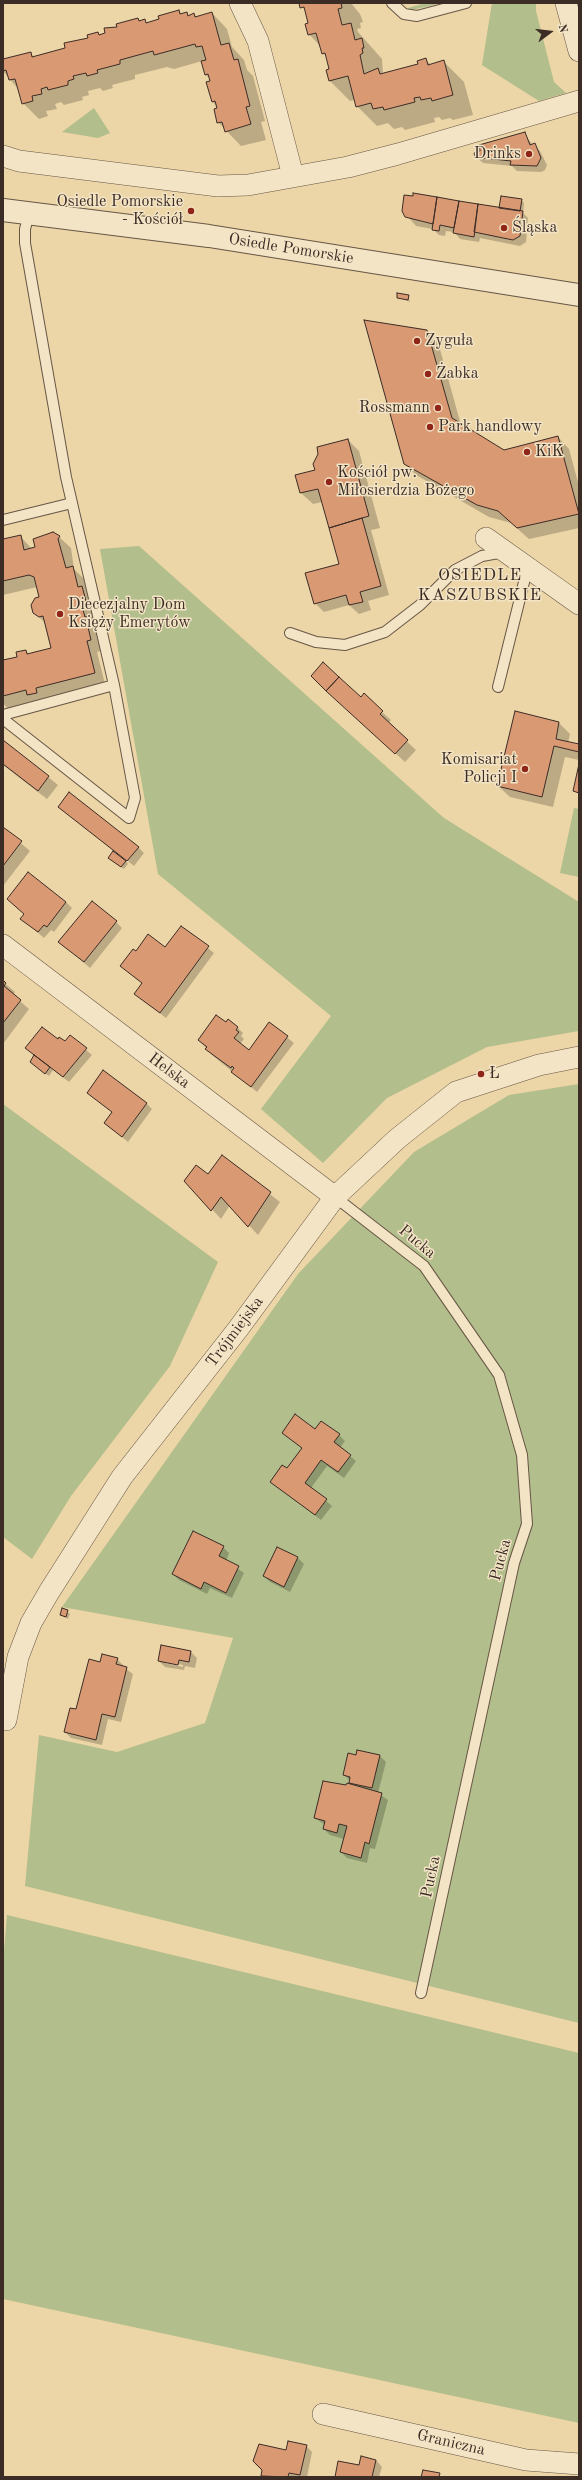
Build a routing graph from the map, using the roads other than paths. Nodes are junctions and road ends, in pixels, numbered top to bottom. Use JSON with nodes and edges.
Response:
{"nodes":[{"id":1,"x":240,"y":3,"type":"edge"},
{"id":2,"x":392,"y":3,"type":"edge"},
{"id":3,"x":466,"y":3,"type":"edge"},
{"id":4,"x":571,"y":9,"type":"edge"},
{"id":5,"x":579,"y":51,"type":"edge"},
{"id":6,"x":579,"y":101,"type":"edge"},
{"id":7,"x":3,"y":156,"type":"edge"},
{"id":8,"x":293,"y":176,"type":"junction"},
{"id":9,"x":3,"y":210,"type":"edge"},
{"id":10,"x":28,"y":214,"type":"junction"},
{"id":11,"x":579,"y":294,"type":"edge"},
{"id":12,"x":72,"y":504,"type":"junction"},
{"id":13,"x":3,"y":520,"type":"edge"},
{"id":14,"x":486,"y":538,"type":"dead end"},
{"id":15,"x":506,"y":552,"type":"junction"},
{"id":16,"x":528,"y":566,"type":"junction"},
{"id":17,"x":579,"y":604,"type":"edge"},
{"id":18,"x":290,"y":634,"type":"dead end"},
{"id":19,"x":114,"y":685,"type":"junction"},
{"id":20,"x":498,"y":687,"type":"dead end"},
{"id":21,"x":3,"y":715,"type":"edge"},
{"id":22,"x":3,"y":719,"type":"edge"},
{"id":23,"x":3,"y":945,"type":"edge"},
{"id":24,"x":579,"y":1057,"type":"edge"},
{"id":25,"x":335,"y":1197,"type":"junction"},
{"id":26,"x":9,"y":1672,"type":"edge"},
{"id":27,"x":6,"y":1720,"type":"dead end"},
{"id":28,"x":421,"y":1993,"type":"dead end"},
{"id":29,"x":323,"y":2414,"type":"dead end"},
{"id":30,"x":579,"y":2464,"type":"edge"}],
"edges":[{"from":1,"to":8,"type":"street"},
{"from":2,"to":3,"type":"lane"},
{"from":4,"to":5,"type":"street"},
{"from":6,"to":8,"type":"street"},
{"from":7,"to":8,"type":"street"},
{"from":9,"to":10,"type":"street","name":"Osiedle Pomorskie"},
{"from":10,"to":11,"type":"street","name":"Osiedle Pomorskie"},
{"from":10,"to":12,"type":"lane"},
{"from":12,"to":13,"type":"lane"},
{"from":12,"to":19,"type":"lane"},
{"from":14,"to":15,"type":"street"},
{"from":15,"to":16,"type":"street"},
{"from":15,"to":18,"type":"lane"},
{"from":16,"to":17,"type":"street"},
{"from":16,"to":20,"type":"lane"},
{"from":19,"to":21,"type":"lane"},
{"from":19,"to":22,"type":"lane"},
{"from":23,"to":25,"type":"street","name":"Helska"},
{"from":24,"to":25,"type":"street","name":"Trójmiejska"},
{"from":25,"to":26,"type":"street","name":"Trójmiejska"},
{"from":25,"to":28,"type":"lane","name":"Pucka"},
{"from":26,"to":27,"type":"street","name":"Trójmiejska"},
{"from":29,"to":30,"type":"street","name":"Graniczna"}]}
